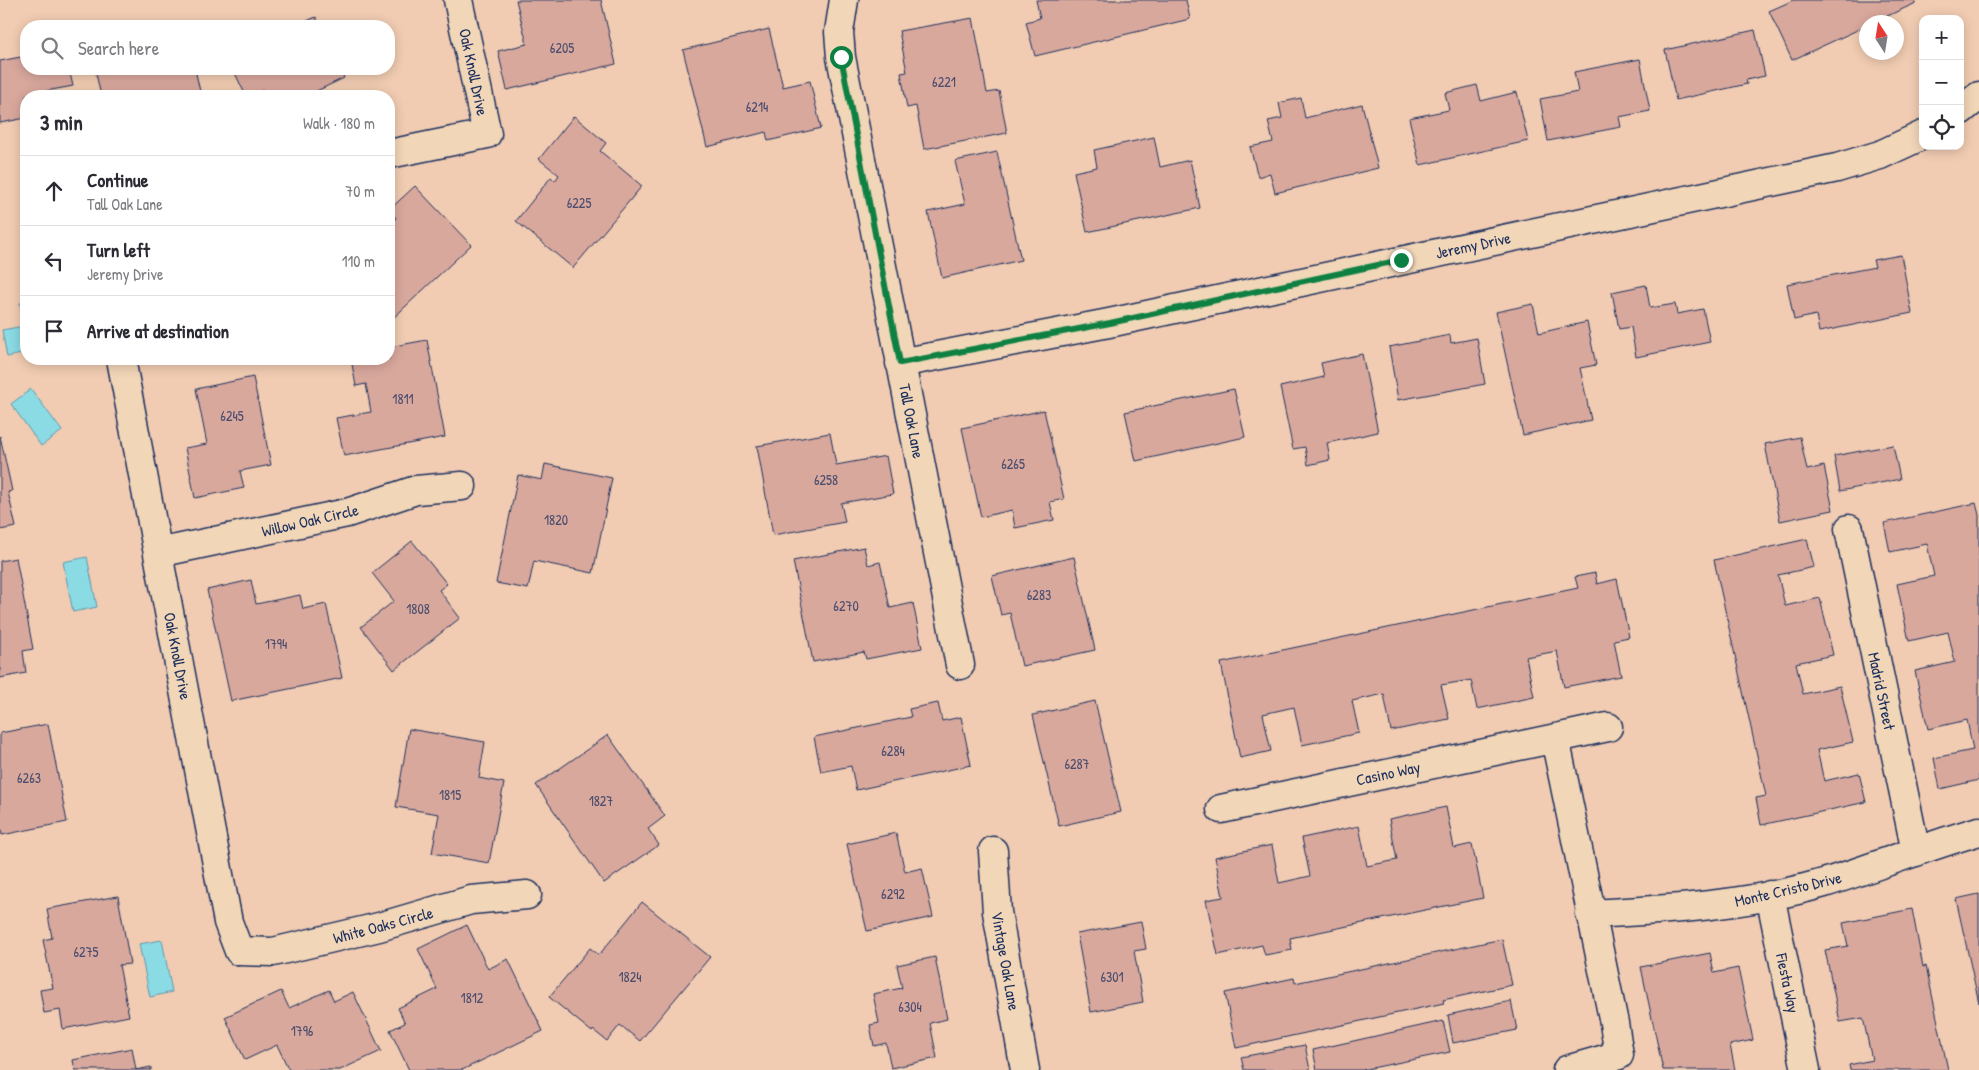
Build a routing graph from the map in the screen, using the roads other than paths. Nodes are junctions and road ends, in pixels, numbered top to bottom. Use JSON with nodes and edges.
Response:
{"nodes":[{"id":1,"x":458,"y":0,"type":"edge"},
{"id":2,"x":844,"y":0,"type":"edge"},
{"id":3,"x":1979,"y":96,"type":"edge"},
{"id":4,"x":1964,"y":108,"type":"edge"},
{"id":5,"x":1919,"y":137,"type":"edge"},
{"id":6,"x":395,"y":153,"type":"edge"},
{"id":7,"x":900,"y":363,"type":"junction"},
{"id":8,"x":122,"y":365,"type":"edge"},
{"id":9,"x":462,"y":486,"type":"dead end"},
{"id":10,"x":1849,"y":530,"type":"dead end"},
{"id":11,"x":158,"y":553,"type":"junction"},
{"id":12,"x":960,"y":665,"type":"dead end"},
{"id":13,"x":1608,"y":727,"type":"dead end"},
{"id":14,"x":1556,"y":738,"type":"junction"},
{"id":15,"x":1221,"y":809,"type":"dead end"},
{"id":16,"x":1979,"y":831,"type":"edge"},
{"id":17,"x":993,"y":851,"type":"dead end"},
{"id":18,"x":1916,"y":852,"type":"junction"},
{"id":19,"x":528,"y":895,"type":"dead end"},
{"id":20,"x":1770,"y":895,"type":"junction"},
{"id":21,"x":1590,"y":914,"type":"junction"},
{"id":22,"x":239,"y":951,"type":"joint"},
{"id":23,"x":1024,"y":1070,"type":"edge"},
{"id":24,"x":1567,"y":1070,"type":"edge"},
{"id":25,"x":1806,"y":1070,"type":"edge"}],
"edges":[{"from":1,"to":6,"type":"street","name":"Oak Knoll Drive"},
{"from":2,"to":7,"type":"street","name":"Tall Oak Lane"},
{"from":3,"to":4,"type":"street"},
{"from":5,"to":7,"type":"street","name":"Jeremy Drive"},
{"from":7,"to":12,"type":"street","name":"Tall Oak Lane"},
{"from":8,"to":11,"type":"street","name":"Oak Knoll Drive"},
{"from":9,"to":11,"type":"street","name":"Willow Oak Circle"},
{"from":10,"to":18,"type":"street","name":"Madrid Street"},
{"from":11,"to":22,"type":"street","name":"Oak Knoll Drive"},
{"from":13,"to":14,"type":"street","name":"Casino Way"},
{"from":14,"to":15,"type":"street","name":"Casino Way"},
{"from":14,"to":21,"type":"street"},
{"from":16,"to":18,"type":"street","name":"Monte Cristo Drive"},
{"from":17,"to":23,"type":"street","name":"Vintage Oak Lane"},
{"from":18,"to":20,"type":"street","name":"Monte Cristo Drive"},
{"from":19,"to":22,"type":"street","name":"White Oaks Circle"},
{"from":20,"to":21,"type":"street","name":"Monte Cristo Drive"},
{"from":20,"to":25,"type":"street","name":"Fiesta Way"},
{"from":21,"to":24,"type":"street"}]}
